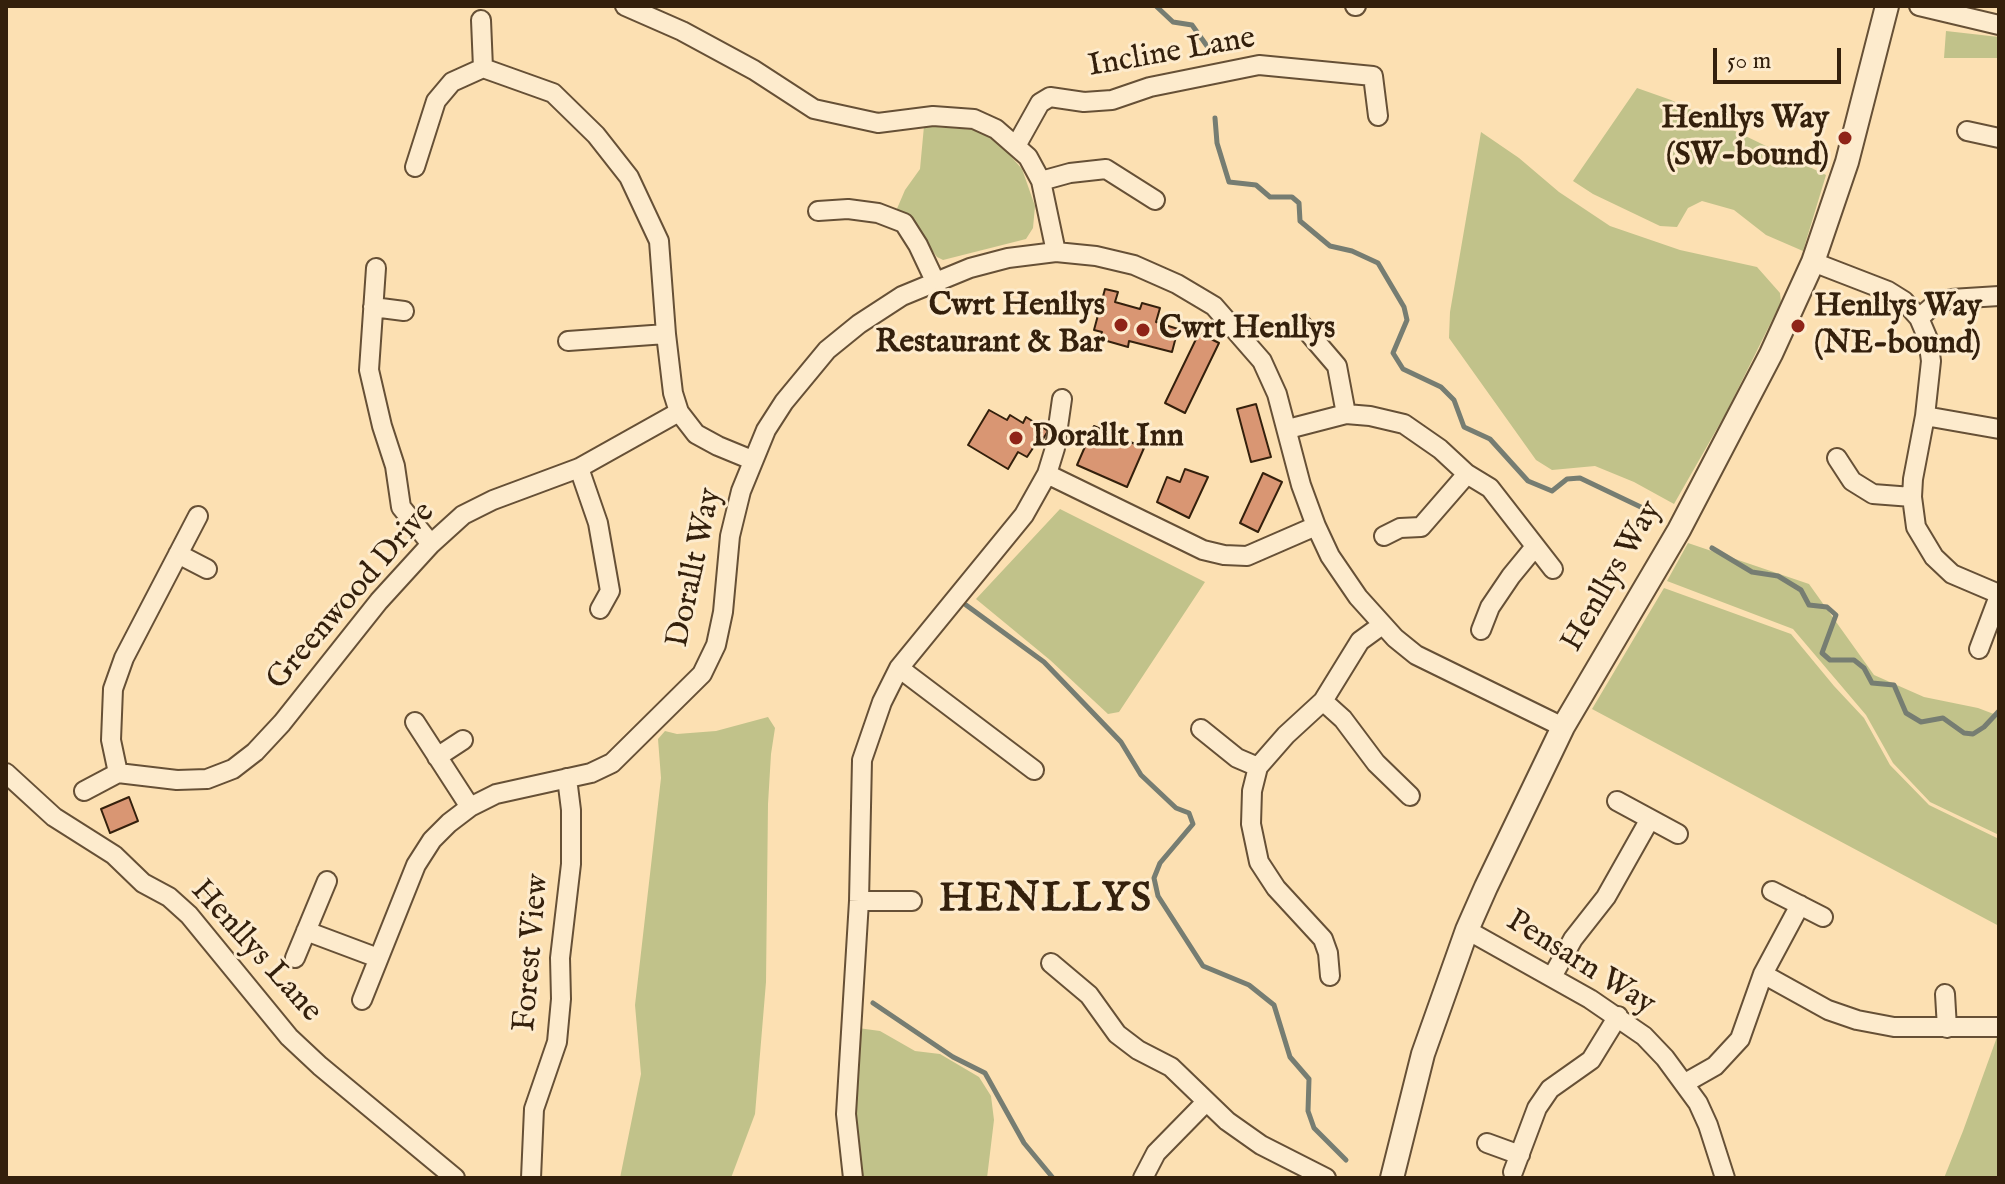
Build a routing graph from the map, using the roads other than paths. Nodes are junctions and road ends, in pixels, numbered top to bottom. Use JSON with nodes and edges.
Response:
{"nodes":[{"id":1,"x":625,"y":6,"type":"edge"},
{"id":2,"x":1887,"y":6,"type":"edge"},
{"id":3,"x":1919,"y":6,"type":"edge"},
{"id":4,"x":481,"y":20,"type":"dead end"},
{"id":5,"x":1999,"y":25,"type":"edge"},
{"id":6,"x":483,"y":68,"type":"junction"},
{"id":7,"x":1378,"y":116,"type":"dead end"},
{"id":8,"x":1967,"y":131,"type":"dead end"},
{"id":9,"x":1999,"y":138,"type":"edge"},
{"id":10,"x":1016,"y":146,"type":"junction"},
{"id":11,"x":415,"y":167,"type":"dead end"},
{"id":12,"x":1041,"y":181,"type":"junction"},
{"id":13,"x":1155,"y":200,"type":"dead end"},
{"id":14,"x":818,"y":211,"type":"dead end"},
{"id":15,"x":1056,"y":252,"type":"junction"},
{"id":16,"x":1813,"y":262,"type":"junction"},
{"id":17,"x":376,"y":268,"type":"dead end"},
{"id":18,"x":935,"y":281,"type":"junction"},
{"id":19,"x":1999,"y":296,"type":"edge"},
{"id":20,"x":373,"y":307,"type":"junction"},
{"id":21,"x":404,"y":311,"type":"dead end"},
{"id":22,"x":1919,"y":318,"type":"junction"},
{"id":23,"x":1301,"y":324,"type":"dead end"},
{"id":24,"x":666,"y":334,"type":"junction"},
{"id":25,"x":568,"y":341,"type":"dead end"},
{"id":26,"x":1062,"y":399,"type":"dead end"},
{"id":27,"x":679,"y":412,"type":"junction"},
{"id":28,"x":1346,"y":414,"type":"junction"},
{"id":29,"x":1925,"y":416,"type":"junction"},
{"id":30,"x":1288,"y":429,"type":"junction"},
{"id":31,"x":1999,"y":429,"type":"edge"},
{"id":32,"x":1837,"y":458,"type":"dead end"},
{"id":33,"x":752,"y":460,"type":"junction"},
{"id":34,"x":579,"y":468,"type":"junction"},
{"id":35,"x":1047,"y":474,"type":"junction"},
{"id":36,"x":1467,"y":474,"type":"junction"},
{"id":37,"x":1912,"y":497,"type":"junction"},
{"id":38,"x":198,"y":516,"type":"dead end"},
{"id":39,"x":1316,"y":526,"type":"junction"},
{"id":40,"x":1384,"y":536,"type":"dead end"},
{"id":41,"x":431,"y":544,"type":"junction"},
{"id":42,"x":1534,"y":548,"type":"junction"},
{"id":43,"x":178,"y":554,"type":"junction"},
{"id":44,"x":207,"y":569,"type":"dead end"},
{"id":45,"x":1553,"y":569,"type":"dead end"},
{"id":46,"x":1999,"y":595,"type":"edge"},
{"id":47,"x":600,"y":609,"type":"dead end"},
{"id":48,"x":1382,"y":625,"type":"junction"},
{"id":49,"x":1481,"y":630,"type":"dead end"},
{"id":50,"x":1979,"y":649,"type":"dead end"},
{"id":51,"x":899,"y":668,"type":"junction"},
{"id":52,"x":1323,"y":701,"type":"junction"},
{"id":53,"x":415,"y":722,"type":"dead end"},
{"id":54,"x":1563,"y":727,"type":"junction"},
{"id":55,"x":1201,"y":729,"type":"dead end"},
{"id":56,"x":463,"y":740,"type":"dead end"},
{"id":57,"x":437,"y":757,"type":"junction"},
{"id":58,"x":1258,"y":767,"type":"junction"},
{"id":59,"x":1034,"y":770,"type":"dead end"},
{"id":60,"x":6,"y":773,"type":"edge"},
{"id":61,"x":118,"y":773,"type":"junction"},
{"id":62,"x":567,"y":778,"type":"junction"},
{"id":63,"x":84,"y":791,"type":"dead end"},
{"id":64,"x":1410,"y":796,"type":"dead end"},
{"id":65,"x":1617,"y":801,"type":"dead end"},
{"id":66,"x":470,"y":807,"type":"junction"},
{"id":67,"x":1650,"y":819,"type":"junction"},
{"id":68,"x":1678,"y":834,"type":"dead end"},
{"id":69,"x":327,"y":881,"type":"dead end"},
{"id":70,"x":1772,"y":891,"type":"dead end"},
{"id":71,"x":859,"y":901,"type":"junction"},
{"id":72,"x":912,"y":901,"type":"dead end"},
{"id":73,"x":1800,"y":905,"type":"junction"},
{"id":74,"x":1823,"y":917,"type":"dead end"},
{"id":75,"x":1467,"y":930,"type":"junction"},
{"id":76,"x":306,"y":931,"type":"junction"},
{"id":77,"x":295,"y":958,"type":"dead end"},
{"id":78,"x":378,"y":958,"type":"junction"},
{"id":79,"x":1051,"y":963,"type":"dead end"},
{"id":80,"x":1763,"y":974,"type":"junction"},
{"id":81,"x":1330,"y":976,"type":"dead end"},
{"id":82,"x":1552,"y":977,"type":"junction"},
{"id":83,"x":1945,"y":994,"type":"dead end"},
{"id":84,"x":362,"y":1000,"type":"dead end"},
{"id":85,"x":1618,"y":1016,"type":"junction"},
{"id":86,"x":1999,"y":1027,"type":"edge"},
{"id":87,"x":1947,"y":1028,"type":"junction"},
{"id":88,"x":1685,"y":1083,"type":"junction"},
{"id":89,"x":1206,"y":1102,"type":"junction"},
{"id":90,"x":1487,"y":1143,"type":"dead end"},
{"id":91,"x":1295,"y":1171,"type":"edge"},
{"id":92,"x":1722,"y":1177,"type":"edge"},
{"id":93,"x":455,"y":1178,"type":"edge"},
{"id":94,"x":531,"y":1178,"type":"edge"},
{"id":95,"x":853,"y":1178,"type":"edge"},
{"id":96,"x":1143,"y":1178,"type":"edge"},
{"id":97,"x":1326,"y":1178,"type":"edge"},
{"id":98,"x":1392,"y":1178,"type":"edge"}],
"edges":[{"from":1,"to":10,"type":"street"},
{"from":2,"to":16,"type":"street","name":"Henllys Way"},
{"from":3,"to":5,"type":"street"},
{"from":4,"to":6,"type":"street"},
{"from":6,"to":11,"type":"street"},
{"from":6,"to":24,"type":"street"},
{"from":7,"to":10,"type":"street","name":"Incline Lane"},
{"from":8,"to":9,"type":"street"},
{"from":10,"to":12,"type":"street"},
{"from":12,"to":13,"type":"street"},
{"from":12,"to":15,"type":"street"},
{"from":14,"to":18,"type":"street"},
{"from":15,"to":18,"type":"street","name":"Dorallt Way"},
{"from":15,"to":30,"type":"street","name":"Dorallt Way"},
{"from":16,"to":22,"type":"street"},
{"from":16,"to":54,"type":"street","name":"Henllys Way"},
{"from":17,"to":20,"type":"street"},
{"from":18,"to":33,"type":"street","name":"Dorallt Way"},
{"from":19,"to":22,"type":"street"},
{"from":20,"to":21,"type":"street"},
{"from":20,"to":41,"type":"street"},
{"from":22,"to":29,"type":"street"},
{"from":23,"to":28,"type":"street"},
{"from":24,"to":25,"type":"street"},
{"from":24,"to":27,"type":"street"},
{"from":26,"to":35,"type":"street"},
{"from":27,"to":33,"type":"street"},
{"from":27,"to":34,"type":"street","name":"Greenwood Drive"},
{"from":28,"to":30,"type":"street"},
{"from":28,"to":36,"type":"street"},
{"from":29,"to":31,"type":"street"},
{"from":29,"to":37,"type":"street"},
{"from":30,"to":39,"type":"street","name":"Dorallt Way"},
{"from":32,"to":37,"type":"street"},
{"from":33,"to":62,"type":"street","name":"Dorallt Way"},
{"from":34,"to":41,"type":"street","name":"Greenwood Drive"},
{"from":34,"to":47,"type":"street"},
{"from":35,"to":39,"type":"street"},
{"from":35,"to":51,"type":"street"},
{"from":36,"to":40,"type":"street"},
{"from":36,"to":42,"type":"street"},
{"from":37,"to":46,"type":"street"},
{"from":38,"to":43,"type":"street"},
{"from":39,"to":48,"type":"street","name":"Dorallt Way"},
{"from":41,"to":61,"type":"street","name":"Greenwood Drive"},
{"from":42,"to":45,"type":"street"},
{"from":42,"to":49,"type":"street"},
{"from":43,"to":44,"type":"street"},
{"from":43,"to":61,"type":"street"},
{"from":46,"to":50,"type":"street"},
{"from":48,"to":52,"type":"street"},
{"from":48,"to":54,"type":"street","name":"Dorallt Way"},
{"from":51,"to":59,"type":"street"},
{"from":51,"to":71,"type":"street"},
{"from":52,"to":58,"type":"street"},
{"from":52,"to":64,"type":"street"},
{"from":53,"to":57,"type":"street"},
{"from":54,"to":75,"type":"street","name":"Henllys Way"},
{"from":55,"to":58,"type":"street"},
{"from":56,"to":57,"type":"street"},
{"from":57,"to":66,"type":"street"},
{"from":58,"to":81,"type":"street"},
{"from":60,"to":93,"type":"street","name":"Henllys Lane"},
{"from":61,"to":63,"type":"street"},
{"from":62,"to":66,"type":"street","name":"Dorallt Way"},
{"from":62,"to":94,"type":"street","name":"Forest View"},
{"from":65,"to":67,"type":"street"},
{"from":66,"to":78,"type":"street","name":"Dorallt Way"},
{"from":67,"to":68,"type":"street"},
{"from":67,"to":82,"type":"street"},
{"from":69,"to":76,"type":"street"},
{"from":70,"to":73,"type":"street"},
{"from":71,"to":72,"type":"street"},
{"from":71,"to":95,"type":"street"},
{"from":73,"to":74,"type":"street"},
{"from":73,"to":80,"type":"street"},
{"from":75,"to":82,"type":"street","name":"Pensarn Way"},
{"from":75,"to":98,"type":"street","name":"Henllys Way"},
{"from":76,"to":77,"type":"street"},
{"from":76,"to":78,"type":"street"},
{"from":78,"to":84,"type":"street","name":"Dorallt Way"},
{"from":79,"to":89,"type":"street"},
{"from":80,"to":87,"type":"street"},
{"from":80,"to":88,"type":"street"},
{"from":82,"to":85,"type":"street","name":"Pensarn Way"},
{"from":83,"to":87,"type":"street"},
{"from":85,"to":88,"type":"street","name":"Pensarn Way"},
{"from":85,"to":90,"type":"street"},
{"from":86,"to":87,"type":"street"},
{"from":88,"to":92,"type":"street","name":"Pensarn Way"},
{"from":89,"to":91,"type":"street"},
{"from":89,"to":96,"type":"street"},
{"from":91,"to":97,"type":"street"}]}
